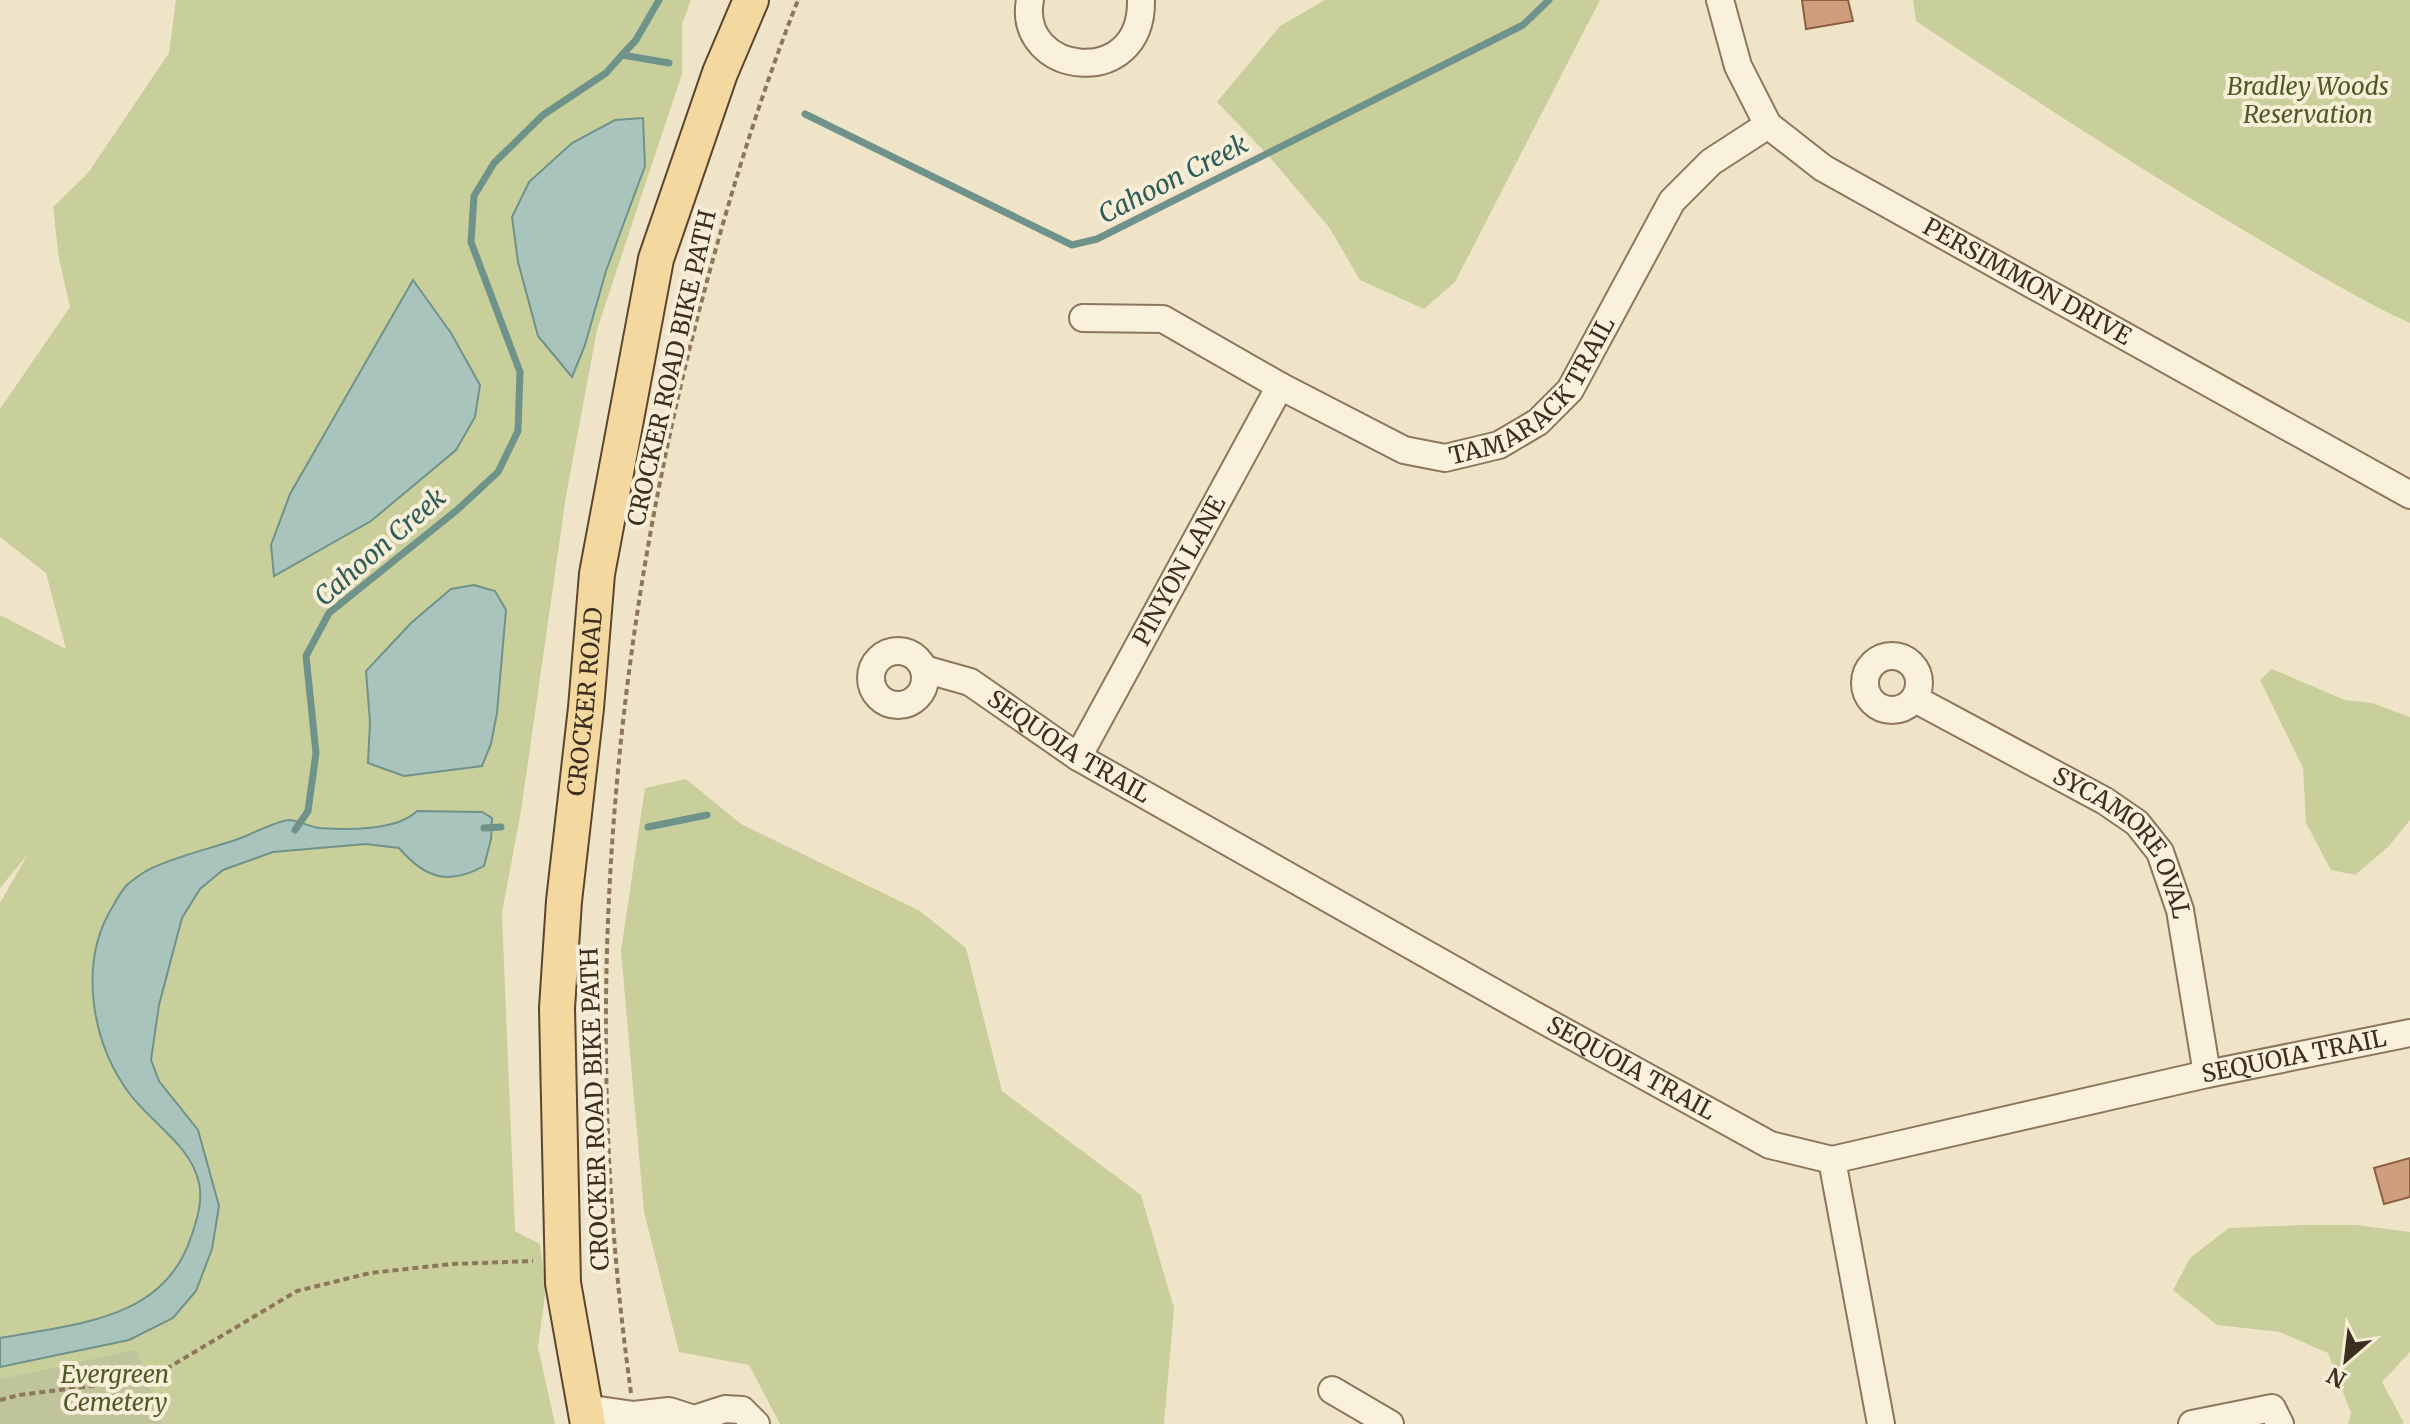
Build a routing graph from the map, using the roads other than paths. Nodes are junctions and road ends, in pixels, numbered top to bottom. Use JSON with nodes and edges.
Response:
{"nodes":[{"id":1,"x":751,"y":0,"type":"edge"},
{"id":2,"x":1030,"y":0,"type":"edge"},
{"id":3,"x":1141,"y":0,"type":"edge"},
{"id":4,"x":1720,"y":0,"type":"edge"},
{"id":5,"x":1768,"y":125,"type":"junction"},
{"id":6,"x":1083,"y":318,"type":"dead end"},
{"id":7,"x":1280,"y":386,"type":"junction"},
{"id":8,"x":2410,"y":495,"type":"edge"},
{"id":9,"x":924,"y":669,"type":"dead end"},
{"id":10,"x":1915,"y":699,"type":"dead end"},
{"id":11,"x":1078,"y":757,"type":"junction"},
{"id":12,"x":2410,"y":1033,"type":"edge"},
{"id":13,"x":2207,"y":1074,"type":"junction"},
{"id":14,"x":1832,"y":1160,"type":"junction"},
{"id":15,"x":1332,"y":1390,"type":"dead end"},
{"id":16,"x":586,"y":1416,"type":"edge"},
{"id":17,"x":694,"y":1422,"type":"edge"},
{"id":18,"x":756,"y":1424,"type":"edge"},
{"id":19,"x":1390,"y":1424,"type":"edge"},
{"id":20,"x":1881,"y":1424,"type":"edge"},
{"id":21,"x":2192,"y":1424,"type":"edge"},
{"id":22,"x":2280,"y":1424,"type":"edge"}],
"edges":[{"from":1,"to":16,"type":"main road","name":"CROCKER ROAD"},
{"from":2,"to":3,"type":"street"},
{"from":4,"to":5,"type":"street","name":"PERSIMMON DRIVE"},
{"from":5,"to":7,"type":"street","name":"TAMARACK TRAIL"},
{"from":5,"to":8,"type":"street","name":"PERSIMMON DRIVE"},
{"from":6,"to":7,"type":"street","name":"TAMARACK TRAIL"},
{"from":7,"to":11,"type":"street","name":"PINYON LANE"},
{"from":9,"to":11,"type":"street","name":"SEQUOIA TRAIL"},
{"from":10,"to":13,"type":"street","name":"SYCAMORE OVAL"},
{"from":11,"to":14,"type":"street","name":"SEQUOIA TRAIL"},
{"from":12,"to":13,"type":"street","name":"SEQUOIA TRAIL"},
{"from":13,"to":14,"type":"street","name":"SEQUOIA TRAIL"},
{"from":14,"to":20,"type":"street"},
{"from":15,"to":19,"type":"street"},
{"from":16,"to":17,"type":"street"},
{"from":17,"to":18,"type":"street"},
{"from":21,"to":22,"type":"street"}]}
